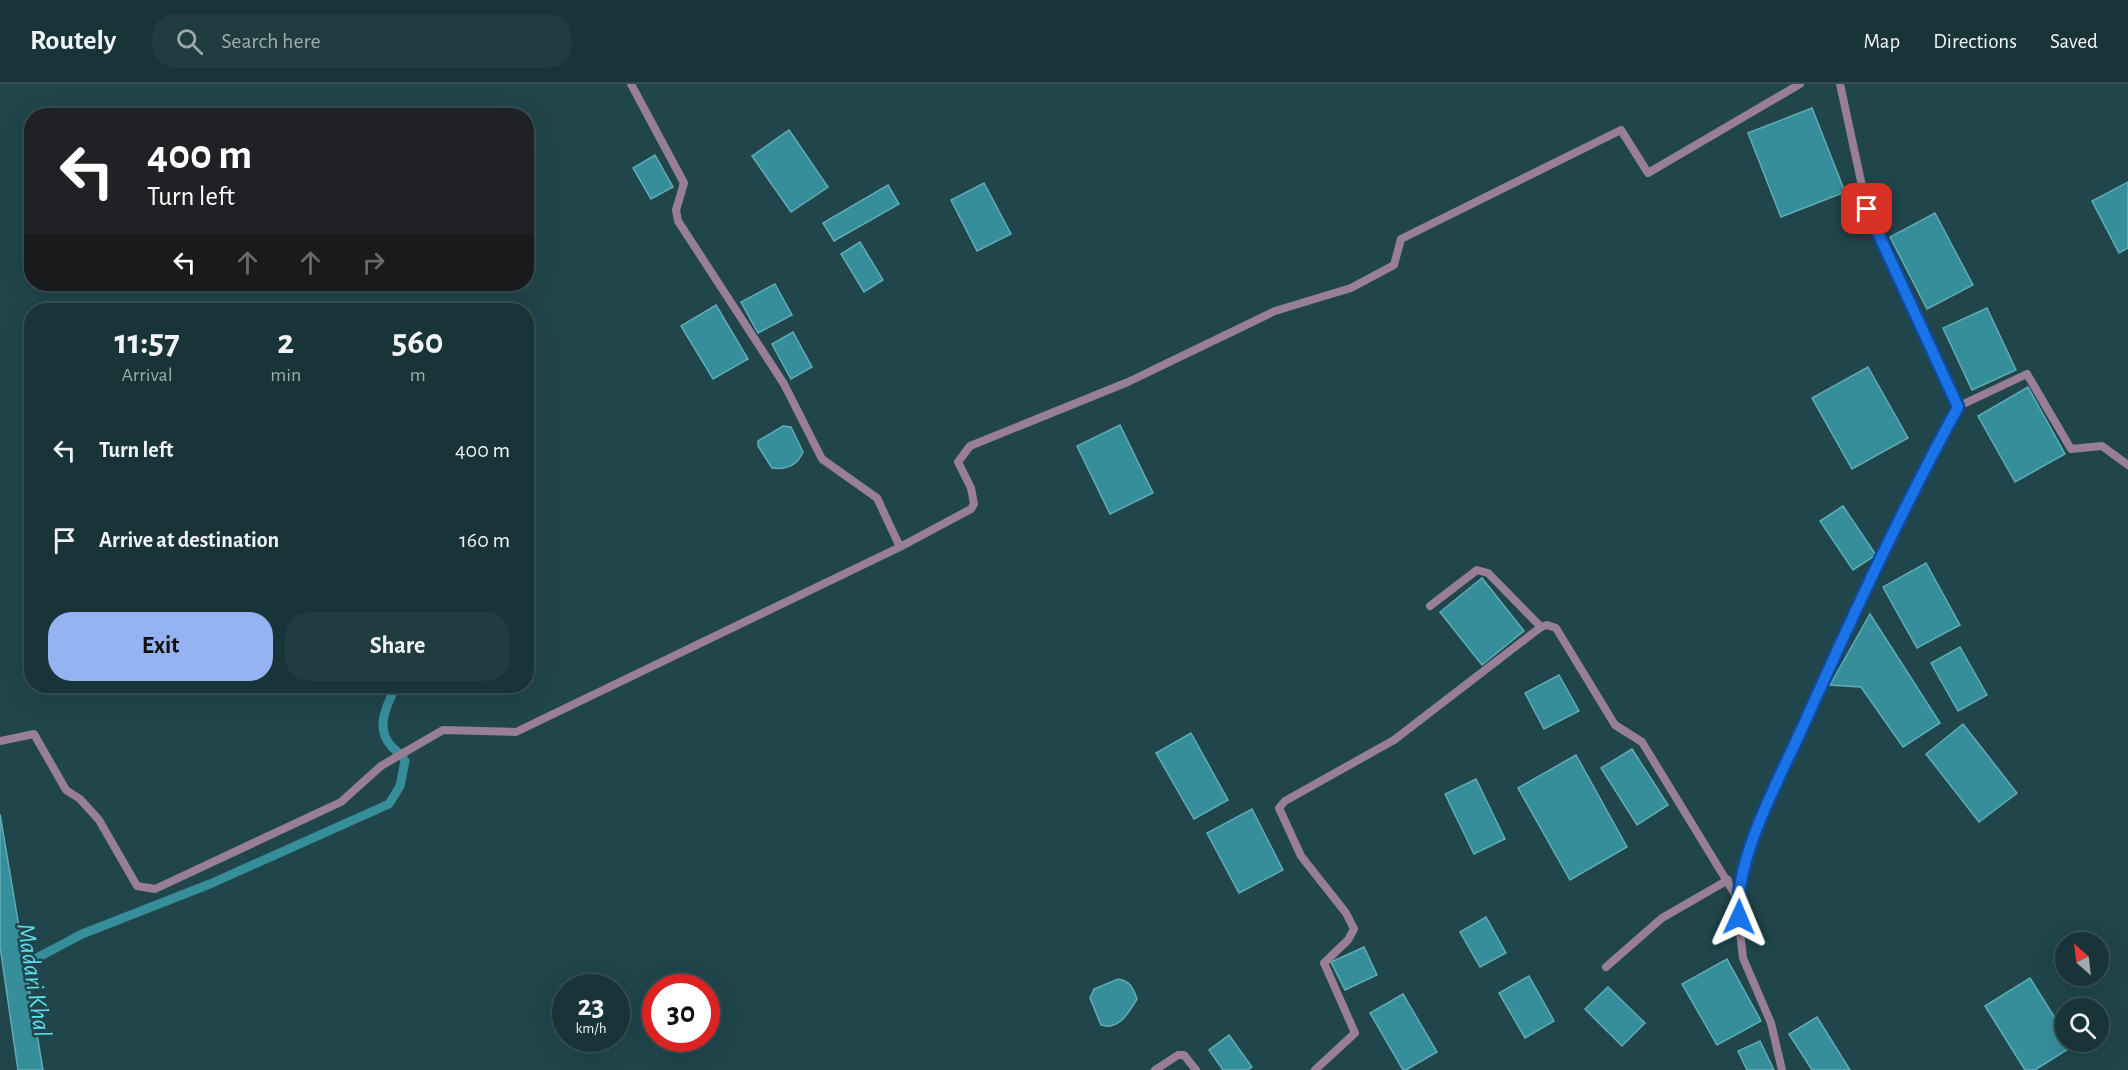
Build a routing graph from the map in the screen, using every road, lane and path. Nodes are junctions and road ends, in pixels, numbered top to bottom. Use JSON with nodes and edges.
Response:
{"nodes":[{"id":1,"x":631,"y":84,"type":"edge"},
{"id":2,"x":1800,"y":84,"type":"edge"},
{"id":3,"x":1840,"y":84,"type":"edge"},
{"id":4,"x":1958,"y":407,"type":"junction"},
{"id":5,"x":2128,"y":465,"type":"edge"},
{"id":6,"x":900,"y":547,"type":"junction"},
{"id":7,"x":1430,"y":606,"type":"dead end"},
{"id":8,"x":1541,"y":627,"type":"junction"},
{"id":9,"x":0,"y":741,"type":"edge"},
{"id":10,"x":1728,"y":880,"type":"junction"},
{"id":11,"x":1737,"y":896,"type":"junction"},
{"id":12,"x":1606,"y":967,"type":"dead end"},
{"id":13,"x":1155,"y":1070,"type":"edge"},
{"id":14,"x":1196,"y":1070,"type":"edge"},
{"id":15,"x":1315,"y":1070,"type":"edge"},
{"id":16,"x":1782,"y":1070,"type":"edge"}],
"edges":[{"from":1,"to":6,"type":"street"},
{"from":2,"to":6,"type":"street"},
{"from":3,"to":4,"type":"street"},
{"from":4,"to":5,"type":"street"},
{"from":4,"to":11,"type":"street"},
{"from":6,"to":9,"type":"street"},
{"from":7,"to":8,"type":"street"},
{"from":8,"to":10,"type":"street"},
{"from":8,"to":15,"type":"street"},
{"from":10,"to":11,"type":"street"},
{"from":10,"to":12,"type":"street"},
{"from":11,"to":16,"type":"street"},
{"from":13,"to":14,"type":"street"}]}
